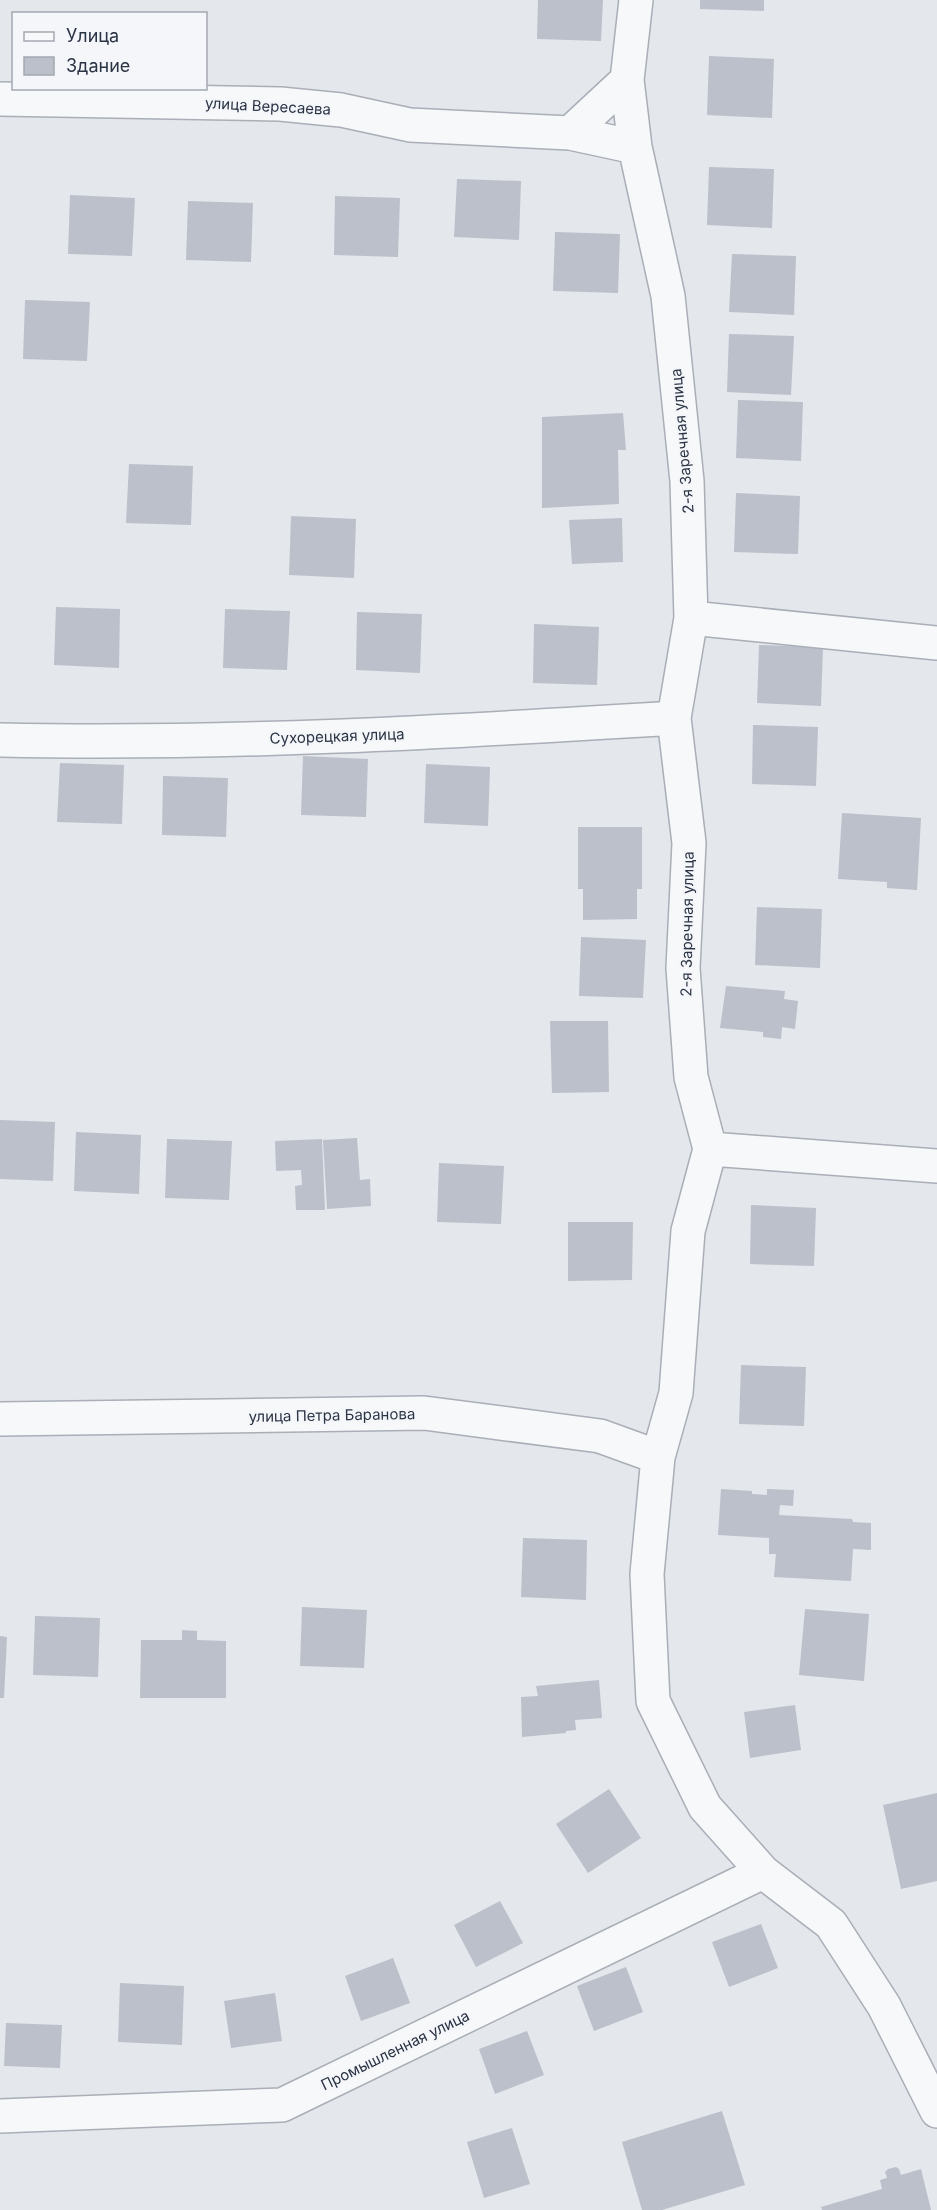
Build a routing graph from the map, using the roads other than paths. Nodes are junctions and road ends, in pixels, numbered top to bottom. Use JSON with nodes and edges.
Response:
{"nodes":[{"id":1,"x":636,"y":0,"type":"edge"},
{"id":2,"x":627,"y":80,"type":"junction"},
{"id":3,"x":0,"y":99,"type":"edge"},
{"id":4,"x":570,"y":132,"type":"junction"},
{"id":5,"x":634,"y":147,"type":"junction"},
{"id":6,"x":691,"y":618,"type":"junction"},
{"id":7,"x":937,"y":642,"type":"edge"},
{"id":8,"x":674,"y":718,"type":"junction"},
{"id":9,"x":0,"y":740,"type":"edge"},
{"id":10,"x":710,"y":1149,"type":"junction"},
{"id":11,"x":937,"y":1166,"type":"edge"},
{"id":12,"x":0,"y":1419,"type":"edge"},
{"id":13,"x":658,"y":1457,"type":"junction"},
{"id":14,"x":763,"y":1872,"type":"junction"},
{"id":15,"x":937,"y":2111,"type":"edge"},
{"id":16,"x":0,"y":2116,"type":"edge"}],
"edges":[{"from":1,"to":2,"type":"street","name":"2-я Заречная улица"},
{"from":2,"to":4,"type":"street"},
{"from":2,"to":5,"type":"street","name":"2-я Заречная улица"},
{"from":3,"to":4,"type":"street","name":"улица Вересаева"},
{"from":4,"to":5,"type":"street","name":"улица Вересаева"},
{"from":5,"to":6,"type":"street","name":"2-я Заречная улица"},
{"from":6,"to":7,"type":"street"},
{"from":6,"to":8,"type":"street","name":"2-я Заречная улица"},
{"from":8,"to":9,"type":"street","name":"Сухорецкая улица"},
{"from":8,"to":10,"type":"street","name":"2-я Заречная улица"},
{"from":10,"to":11,"type":"street"},
{"from":10,"to":13,"type":"street","name":"2-я Заречная улица"},
{"from":12,"to":13,"type":"street","name":"улица Петра Баранова"},
{"from":13,"to":14,"type":"street","name":"2-я Заречная улица"},
{"from":14,"to":15,"type":"street","name":"2-я Заречная улица"},
{"from":14,"to":16,"type":"street","name":"Промышленная улица"}]}
